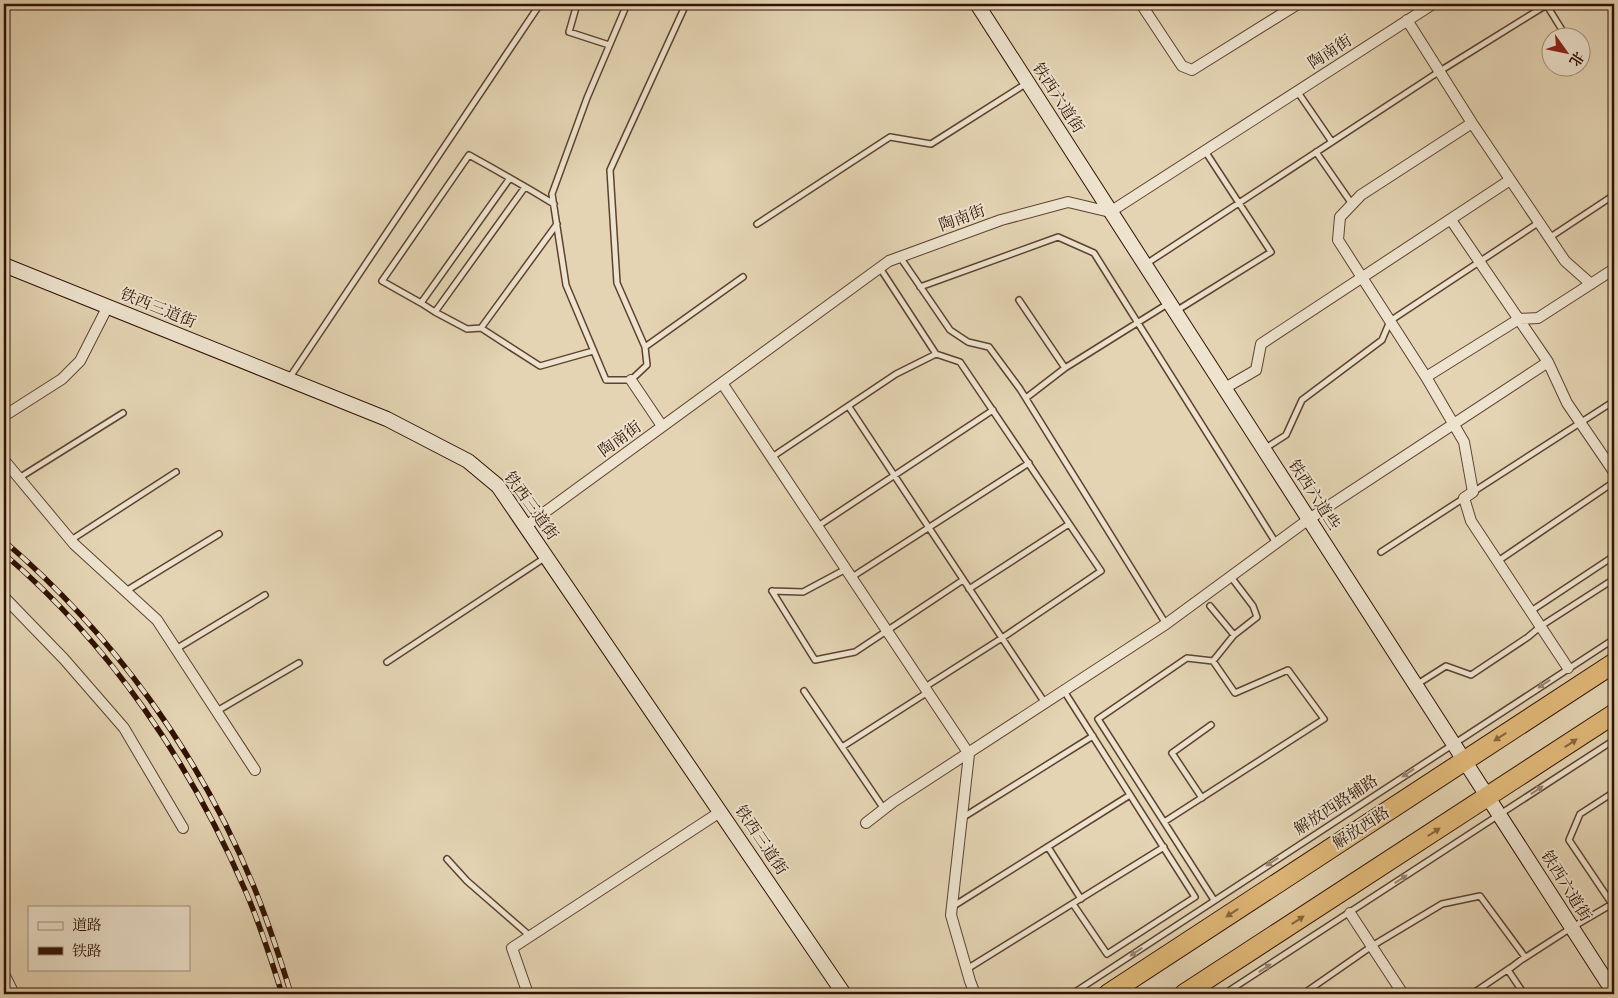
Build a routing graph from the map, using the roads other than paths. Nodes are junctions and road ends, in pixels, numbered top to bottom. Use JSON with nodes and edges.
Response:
{"nodes":[{"id":1,"x":540,"y":4,"type":"edge"},
{"id":2,"x":577,"y":4,"type":"edge"},
{"id":3,"x":627,"y":4,"type":"edge"},
{"id":4,"x":686,"y":4,"type":"edge"},
{"id":5,"x":977,"y":4,"type":"edge"},
{"id":6,"x":1141,"y":4,"type":"edge"},
{"id":7,"x":1298,"y":4,"type":"edge"},
{"id":8,"x":1433,"y":4,"type":"edge"},
{"id":9,"x":1547,"y":4,"type":"edge"},
{"id":10,"x":1407,"y":20,"type":"junction"},
{"id":11,"x":1561,"y":28,"type":"edge"},
{"id":12,"x":609,"y":45,"type":"junction"},
{"id":13,"x":1440,"y":71,"type":"junction"},
{"id":14,"x":1028,"y":82,"type":"junction"},
{"id":15,"x":1297,"y":91,"type":"junction"},
{"id":16,"x":1472,"y":123,"type":"junction"},
{"id":17,"x":1332,"y":142,"type":"junction"},
{"id":18,"x":1205,"y":151,"type":"junction"},
{"id":19,"x":1316,"y":152,"type":"junction"},
{"id":20,"x":510,"y":178,"type":"junction"},
{"id":21,"x":1510,"y":180,"type":"junction"},
{"id":22,"x":526,"y":187,"type":"junction"},
{"id":23,"x":1614,"y":195,"type":"edge"},
{"id":24,"x":1240,"y":202,"type":"junction"},
{"id":25,"x":554,"y":204,"type":"junction"},
{"id":26,"x":1352,"y":204,"type":"junction"},
{"id":27,"x":1110,"y":212,"type":"junction"},
{"id":28,"x":1451,"y":220,"type":"junction"},
{"id":29,"x":1539,"y":222,"type":"junction"},
{"id":30,"x":557,"y":224,"type":"junction"},
{"id":31,"x":757,"y":224,"type":"dead end"},
{"id":32,"x":1549,"y":238,"type":"junction"},
{"id":33,"x":900,"y":257,"type":"junction"},
{"id":34,"x":1480,"y":262,"type":"junction"},
{"id":35,"x":4,"y":265,"type":"edge"},
{"id":36,"x":1145,"y":265,"type":"junction"},
{"id":37,"x":880,"y":268,"type":"junction"},
{"id":38,"x":1614,"y":269,"type":"edge"},
{"id":39,"x":743,"y":277,"type":"dead end"},
{"id":40,"x":1362,"y":278,"type":"junction"},
{"id":41,"x":1591,"y":284,"type":"junction"},
{"id":42,"x":920,"y":287,"type":"junction"},
{"id":43,"x":1019,"y":300,"type":"dead end"},
{"id":44,"x":421,"y":302,"type":"junction"},
{"id":45,"x":108,"y":306,"type":"junction"},
{"id":46,"x":1172,"y":307,"type":"junction"},
{"id":47,"x":435,"y":312,"type":"junction"},
{"id":48,"x":1519,"y":319,"type":"junction"},
{"id":49,"x":1390,"y":321,"type":"junction"},
{"id":50,"x":1137,"y":322,"type":"junction"},
{"id":51,"x":481,"y":328,"type":"junction"},
{"id":52,"x":645,"y":347,"type":"junction"},
{"id":53,"x":593,"y":351,"type":"junction"},
{"id":54,"x":936,"y":354,"type":"junction"},
{"id":55,"x":1548,"y":362,"type":"junction"},
{"id":56,"x":1065,"y":368,"type":"junction"},
{"id":57,"x":1426,"y":377,"type":"junction"},
{"id":58,"x":289,"y":379,"type":"junction"},
{"id":59,"x":631,"y":380,"type":"junction"},
{"id":60,"x":722,"y":383,"type":"junction"},
{"id":61,"x":1225,"y":388,"type":"junction"},
{"id":62,"x":1026,"y":398,"type":"junction"},
{"id":63,"x":1614,"y":401,"type":"edge"},
{"id":64,"x":849,"y":407,"type":"junction"},
{"id":65,"x":993,"y":410,"type":"junction"},
{"id":66,"x":124,"y":414,"type":"dead end"},
{"id":67,"x":4,"y":416,"type":"edge"},
{"id":68,"x":1581,"y":423,"type":"junction"},
{"id":69,"x":1453,"y":425,"type":"junction"},
{"id":70,"x":662,"y":426,"type":"junction"},
{"id":71,"x":1264,"y":449,"type":"junction"},
{"id":72,"x":772,"y":457,"type":"junction"},
{"id":73,"x":4,"y":460,"type":"edge"},
{"id":74,"x":1029,"y":463,"type":"junction"},
{"id":75,"x":176,"y":472,"type":"dead end"},
{"id":76,"x":1614,"y":472,"type":"edge"},
{"id":77,"x":894,"y":476,"type":"junction"},
{"id":78,"x":19,"y":478,"type":"junction"},
{"id":79,"x":1614,"y":482,"type":"edge"},
{"id":80,"x":1469,"y":495,"type":"junction"},
{"id":81,"x":1309,"y":519,"type":"junction"},
{"id":82,"x":1069,"y":524,"type":"junction"},
{"id":83,"x":526,"y":526,"type":"junction"},
{"id":84,"x":818,"y":526,"type":"junction"},
{"id":85,"x":928,"y":527,"type":"junction"},
{"id":86,"x":219,"y":534,"type":"dead end"},
{"id":87,"x":71,"y":540,"type":"junction"},
{"id":88,"x":1276,"y":543,"type":"junction"},
{"id":89,"x":1381,"y":552,"type":"dead end"},
{"id":90,"x":1614,"y":556,"type":"edge"},
{"id":91,"x":547,"y":557,"type":"junction"},
{"id":92,"x":1498,"y":561,"type":"junction"},
{"id":93,"x":849,"y":573,"type":"junction"},
{"id":94,"x":1230,"y":576,"type":"junction"},
{"id":95,"x":1614,"y":579,"type":"edge"},
{"id":96,"x":964,"y":580,"type":"junction"},
{"id":97,"x":969,"y":589,"type":"junction"},
{"id":98,"x":126,"y":592,"type":"junction"},
{"id":99,"x":265,"y":595,"type":"dead end"},
{"id":100,"x":4,"y":597,"type":"edge"},
{"id":101,"x":1210,"y":606,"type":"dead end"},
{"id":102,"x":1531,"y":611,"type":"junction"},
{"id":103,"x":1166,"y":624,"type":"junction"},
{"id":104,"x":1541,"y":626,"type":"junction"},
{"id":105,"x":888,"y":631,"type":"junction"},
{"id":106,"x":1234,"y":635,"type":"junction"},
{"id":107,"x":1002,"y":638,"type":"junction"},
{"id":108,"x":1614,"y":639,"type":"edge"},
{"id":109,"x":176,"y":649,"type":"junction"},
{"id":110,"x":1213,"y":661,"type":"junction"},
{"id":111,"x":387,"y":662,"type":"dead end"},
{"id":112,"x":298,"y":663,"type":"dead end"},
{"id":113,"x":1614,"y":663,"type":"edge"},
{"id":114,"x":1568,"y":668,"type":"junction"},
{"id":115,"x":1416,"y":685,"type":"junction"},
{"id":116,"x":927,"y":689,"type":"junction"},
{"id":117,"x":804,"y":691,"type":"dead end"},
{"id":118,"x":1064,"y":691,"type":"junction"},
{"id":119,"x":1045,"y":703,"type":"junction"},
{"id":120,"x":216,"y":711,"type":"junction"},
{"id":121,"x":1614,"y":714,"type":"edge"},
{"id":122,"x":1211,"y":725,"type":"dead end"},
{"id":123,"x":1093,"y":736,"type":"junction"},
{"id":124,"x":1614,"y":740,"type":"edge"},
{"id":125,"x":1453,"y":743,"type":"junction"},
{"id":126,"x":842,"y":747,"type":"junction"},
{"id":127,"x":969,"y":754,"type":"junction"},
{"id":128,"x":1464,"y":760,"type":"junction"},
{"id":129,"x":255,"y":770,"type":"dead end"},
{"id":130,"x":1614,"y":792,"type":"edge"},
{"id":131,"x":1130,"y":795,"type":"junction"},
{"id":132,"x":1489,"y":796,"type":"junction"},
{"id":133,"x":1202,"y":798,"type":"junction"},
{"id":134,"x":884,"y":809,"type":"junction"},
{"id":135,"x":720,"y":812,"type":"junction"},
{"id":136,"x":1500,"y":814,"type":"junction"},
{"id":137,"x":961,"y":819,"type":"junction"},
{"id":138,"x":1164,"y":822,"type":"junction"},
{"id":139,"x":866,"y":823,"type":"dead end"},
{"id":140,"x":183,"y":828,"type":"dead end"},
{"id":141,"x":1048,"y":847,"type":"junction"},
{"id":142,"x":1164,"y":847,"type":"junction"},
{"id":143,"x":447,"y":859,"type":"dead end"},
{"id":144,"x":1081,"y":899,"type":"junction"},
{"id":145,"x":1214,"y":900,"type":"junction"},
{"id":146,"x":1614,"y":903,"type":"edge"},
{"id":147,"x":1073,"y":904,"type":"junction"},
{"id":148,"x":952,"y":907,"type":"junction"},
{"id":149,"x":1350,"y":912,"type":"junction"},
{"id":150,"x":1571,"y":928,"type":"junction"},
{"id":151,"x":530,"y":936,"type":"junction"},
{"id":152,"x":1372,"y":946,"type":"junction"},
{"id":153,"x":1525,"y":957,"type":"junction"},
{"id":154,"x":966,"y":969,"type":"junction"},
{"id":155,"x":1508,"y":970,"type":"junction"},
{"id":156,"x":4,"y":974,"type":"edge"},
{"id":157,"x":1608,"y":991,"type":"edge"},
{"id":158,"x":14,"y":994,"type":"edge"},
{"id":159,"x":528,"y":994,"type":"edge"},
{"id":160,"x":844,"y":994,"type":"edge"},
{"id":161,"x":976,"y":994,"type":"edge"},
{"id":162,"x":1072,"y":994,"type":"edge"},
{"id":163,"x":1108,"y":994,"type":"edge"},
{"id":164,"x":1184,"y":994,"type":"edge"},
{"id":165,"x":1224,"y":994,"type":"edge"},
{"id":166,"x":1303,"y":994,"type":"edge"},
{"id":167,"x":1404,"y":994,"type":"edge"},
{"id":168,"x":1472,"y":994,"type":"edge"},
{"id":169,"x":1524,"y":994,"type":"edge"}],
"edges":[{"from":1,"to":58,"type":"lane"},
{"from":2,"to":12,"type":"lane"},
{"from":3,"to":12,"type":"lane"},
{"from":4,"to":52,"type":"lane"},
{"from":5,"to":14,"type":"street","name":"铁西六道街"},
{"from":6,"to":7,"type":"street"},
{"from":8,"to":10,"type":"street","name":"陶南街"},
{"from":9,"to":11,"type":"lane"},
{"from":9,"to":13,"type":"lane"},
{"from":10,"to":13,"type":"street"},
{"from":10,"to":15,"type":"street","name":"陶南街"},
{"from":12,"to":25,"type":"lane"},
{"from":13,"to":16,"type":"street"},
{"from":13,"to":17,"type":"lane"},
{"from":14,"to":27,"type":"street","name":"铁西六道街"},
{"from":14,"to":31,"type":"lane"},
{"from":15,"to":17,"type":"lane"},
{"from":15,"to":18,"type":"street","name":"陶南街"},
{"from":16,"to":21,"type":"street"},
{"from":16,"to":26,"type":"street"},
{"from":17,"to":19,"type":"lane"},
{"from":18,"to":24,"type":"lane"},
{"from":18,"to":27,"type":"street","name":"陶南街"},
{"from":19,"to":24,"type":"lane"},
{"from":19,"to":26,"type":"lane"},
{"from":20,"to":22,"type":"lane"},
{"from":20,"to":44,"type":"lane"},
{"from":20,"to":44,"type":"lane"},
{"from":21,"to":28,"type":"street"},
{"from":21,"to":29,"type":"street"},
{"from":22,"to":25,"type":"lane"},
{"from":22,"to":47,"type":"lane"},
{"from":23,"to":32,"type":"lane"},
{"from":24,"to":36,"type":"lane"},
{"from":24,"to":46,"type":"lane"},
{"from":25,"to":30,"type":"lane"},
{"from":26,"to":40,"type":"street"},
{"from":27,"to":33,"type":"street","name":"陶南街"},
{"from":27,"to":36,"type":"street","name":"铁西六道些"},
{"from":28,"to":34,"type":"street"},
{"from":28,"to":40,"type":"street"},
{"from":29,"to":32,"type":"street"},
{"from":29,"to":34,"type":"lane"},
{"from":30,"to":51,"type":"lane"},
{"from":30,"to":53,"type":"lane"},
{"from":32,"to":41,"type":"street"},
{"from":33,"to":37,"type":"street","name":"陶南街"},
{"from":33,"to":42,"type":"lane"},
{"from":34,"to":48,"type":"street"},
{"from":34,"to":49,"type":"lane"},
{"from":35,"to":45,"type":"street","name":"铁西三道街"},
{"from":36,"to":46,"type":"street","name":"铁西六道些"},
{"from":37,"to":54,"type":"lane"},
{"from":37,"to":60,"type":"street","name":"陶南街"},
{"from":38,"to":41,"type":"street"},
{"from":39,"to":52,"type":"lane"},
{"from":40,"to":49,"type":"street"},
{"from":40,"to":61,"type":"street"},
{"from":41,"to":48,"type":"street"},
{"from":42,"to":50,"type":"lane"},
{"from":42,"to":62,"type":"lane"},
{"from":43,"to":56,"type":"lane"},
{"from":44,"to":47,"type":"lane"},
{"from":45,"to":58,"type":"street","name":"铁西三道街"},
{"from":45,"to":67,"type":"street"},
{"from":46,"to":50,"type":"lane"},
{"from":46,"to":61,"type":"street","name":"铁西六道些"},
{"from":47,"to":51,"type":"lane"},
{"from":48,"to":55,"type":"street"},
{"from":48,"to":57,"type":"street"},
{"from":49,"to":57,"type":"street"},
{"from":49,"to":71,"type":"lane"},
{"from":50,"to":56,"type":"lane"},
{"from":50,"to":88,"type":"lane"},
{"from":51,"to":53,"type":"lane"},
{"from":52,"to":59,"type":"lane"},
{"from":53,"to":59,"type":"lane"},
{"from":54,"to":64,"type":"lane"},
{"from":54,"to":65,"type":"lane"},
{"from":55,"to":68,"type":"street"},
{"from":55,"to":69,"type":"street"},
{"from":56,"to":62,"type":"lane"},
{"from":57,"to":69,"type":"street"},
{"from":58,"to":83,"type":"street","name":"铁西三道街"},
{"from":59,"to":70,"type":"street"},
{"from":60,"to":70,"type":"street","name":"陶南街"},
{"from":60,"to":72,"type":"street"},
{"from":61,"to":71,"type":"street","name":"铁西六道些"},
{"from":62,"to":103,"type":"lane"},
{"from":63,"to":68,"type":"lane"},
{"from":64,"to":72,"type":"lane"},
{"from":64,"to":77,"type":"lane"},
{"from":65,"to":74,"type":"lane"},
{"from":65,"to":77,"type":"lane"},
{"from":66,"to":78,"type":"lane"},
{"from":68,"to":76,"type":"street"},
{"from":68,"to":80,"type":"lane"},
{"from":69,"to":80,"type":"street"},
{"from":69,"to":81,"type":"street"},
{"from":70,"to":83,"type":"street","name":"陶南街"},
{"from":71,"to":81,"type":"street","name":"铁西六道些"},
{"from":72,"to":84,"type":"street"},
{"from":73,"to":78,"type":"street"},
{"from":74,"to":82,"type":"lane"},
{"from":74,"to":85,"type":"lane"},
{"from":75,"to":87,"type":"lane"},
{"from":77,"to":84,"type":"lane"},
{"from":77,"to":85,"type":"lane"},
{"from":78,"to":87,"type":"street"},
{"from":79,"to":92,"type":"lane"},
{"from":80,"to":89,"type":"lane"},
{"from":80,"to":92,"type":"street"},
{"from":81,"to":88,"type":"street"},
{"from":81,"to":115,"type":"street","name":"铁西六道些"},
{"from":82,"to":97,"type":"lane"},
{"from":82,"to":107,"type":"lane"},
{"from":83,"to":91,"type":"street","name":"铁西三道街"},
{"from":84,"to":93,"type":"street"},
{"from":85,"to":93,"type":"lane"},
{"from":85,"to":96,"type":"lane"},
{"from":86,"to":98,"type":"lane"},
{"from":87,"to":98,"type":"street"},
{"from":88,"to":94,"type":"street"},
{"from":90,"to":102,"type":"lane"},
{"from":91,"to":111,"type":"lane"},
{"from":91,"to":135,"type":"street","name":"铁西三道街"},
{"from":92,"to":102,"type":"street"},
{"from":93,"to":105,"type":"street"},
{"from":93,"to":105,"type":"lane"},
{"from":94,"to":103,"type":"street"},
{"from":94,"to":106,"type":"lane"},
{"from":95,"to":104,"type":"lane"},
{"from":96,"to":97,"type":"lane"},
{"from":96,"to":105,"type":"lane"},
{"from":97,"to":107,"type":"lane"},
{"from":98,"to":109,"type":"street"},
{"from":99,"to":109,"type":"lane"},
{"from":100,"to":140,"type":"street"},
{"from":101,"to":106,"type":"lane"},
{"from":102,"to":104,"type":"street"},
{"from":103,"to":118,"type":"street"},
{"from":104,"to":114,"type":"street"},
{"from":104,"to":115,"type":"lane"},
{"from":105,"to":116,"type":"street"},
{"from":106,"to":110,"type":"lane"},
{"from":107,"to":116,"type":"lane"},
{"from":107,"to":119,"type":"lane"},
{"from":108,"to":114,"type":"lane","name":"解放西路辅路"},
{"from":109,"to":120,"type":"street"},
{"from":110,"to":133,"type":"lane"},
{"from":110,"to":138,"type":"lane"},
{"from":112,"to":120,"type":"lane"},
{"from":113,"to":128,"type":"highway","name":"解放西路","one_way":true},
{"from":114,"to":125,"type":"lane","name":"解放西路辅路","one_way":true},
{"from":115,"to":125,"type":"street","name":"铁西六道些"},
{"from":116,"to":126,"type":"lane"},
{"from":116,"to":127,"type":"street"},
{"from":117,"to":126,"type":"lane"},
{"from":118,"to":119,"type":"street"},
{"from":118,"to":123,"type":"lane"},
{"from":119,"to":127,"type":"street"},
{"from":120,"to":129,"type":"street"},
{"from":132,"to":121,"type":"highway","one_way":true},
{"from":122,"to":133,"type":"lane"},
{"from":123,"to":131,"type":"lane"},
{"from":123,"to":137,"type":"lane"},
{"from":136,"to":124,"type":"lane","one_way":true},
{"from":125,"to":128,"type":"street","name":"铁西六道些"},
{"from":125,"to":145,"type":"lane","name":"解放西路辅路","one_way":true},
{"from":126,"to":134,"type":"lane"},
{"from":127,"to":134,"type":"street"},
{"from":127,"to":137,"type":"street"},
{"from":128,"to":132,"type":"street","name":"铁西六道些"},
{"from":128,"to":163,"type":"highway","name":"解放西路","one_way":true},
{"from":130,"to":146,"type":"lane"},
{"from":131,"to":141,"type":"lane"},
{"from":131,"to":142,"type":"lane"},
{"from":132,"to":136,"type":"street","name":"铁西六道街"},
{"from":164,"to":132,"type":"highway","one_way":true},
{"from":133,"to":138,"type":"lane"},
{"from":134,"to":139,"type":"street"},
{"from":135,"to":151,"type":"street"},
{"from":135,"to":160,"type":"street","name":"铁西三道街"},
{"from":149,"to":136,"type":"lane","one_way":true},
{"from":136,"to":150,"type":"street","name":"铁西六道街"},
{"from":137,"to":148,"type":"street"},
{"from":138,"to":145,"type":"lane"},
{"from":141,"to":144,"type":"lane"},
{"from":141,"to":148,"type":"lane"},
{"from":142,"to":144,"type":"lane"},
{"from":142,"to":147,"type":"lane"},
{"from":143,"to":151,"type":"lane"},
{"from":144,"to":147,"type":"lane"},
{"from":145,"to":162,"type":"lane","name":"解放西路辅路","one_way":true},
{"from":146,"to":150,"type":"lane"},
{"from":147,"to":154,"type":"lane"},
{"from":148,"to":154,"type":"street"},
{"from":149,"to":152,"type":"street"},
{"from":165,"to":149,"type":"lane","one_way":true},
{"from":150,"to":153,"type":"lane"},
{"from":150,"to":157,"type":"street","name":"铁西六道街"},
{"from":151,"to":159,"type":"street"},
{"from":152,"to":153,"type":"lane"},
{"from":152,"to":166,"type":"lane"},
{"from":152,"to":167,"type":"street"},
{"from":153,"to":155,"type":"lane"},
{"from":154,"to":161,"type":"street"},
{"from":155,"to":168,"type":"lane"},
{"from":155,"to":169,"type":"lane"},
{"from":156,"to":158,"type":"street"}]}
